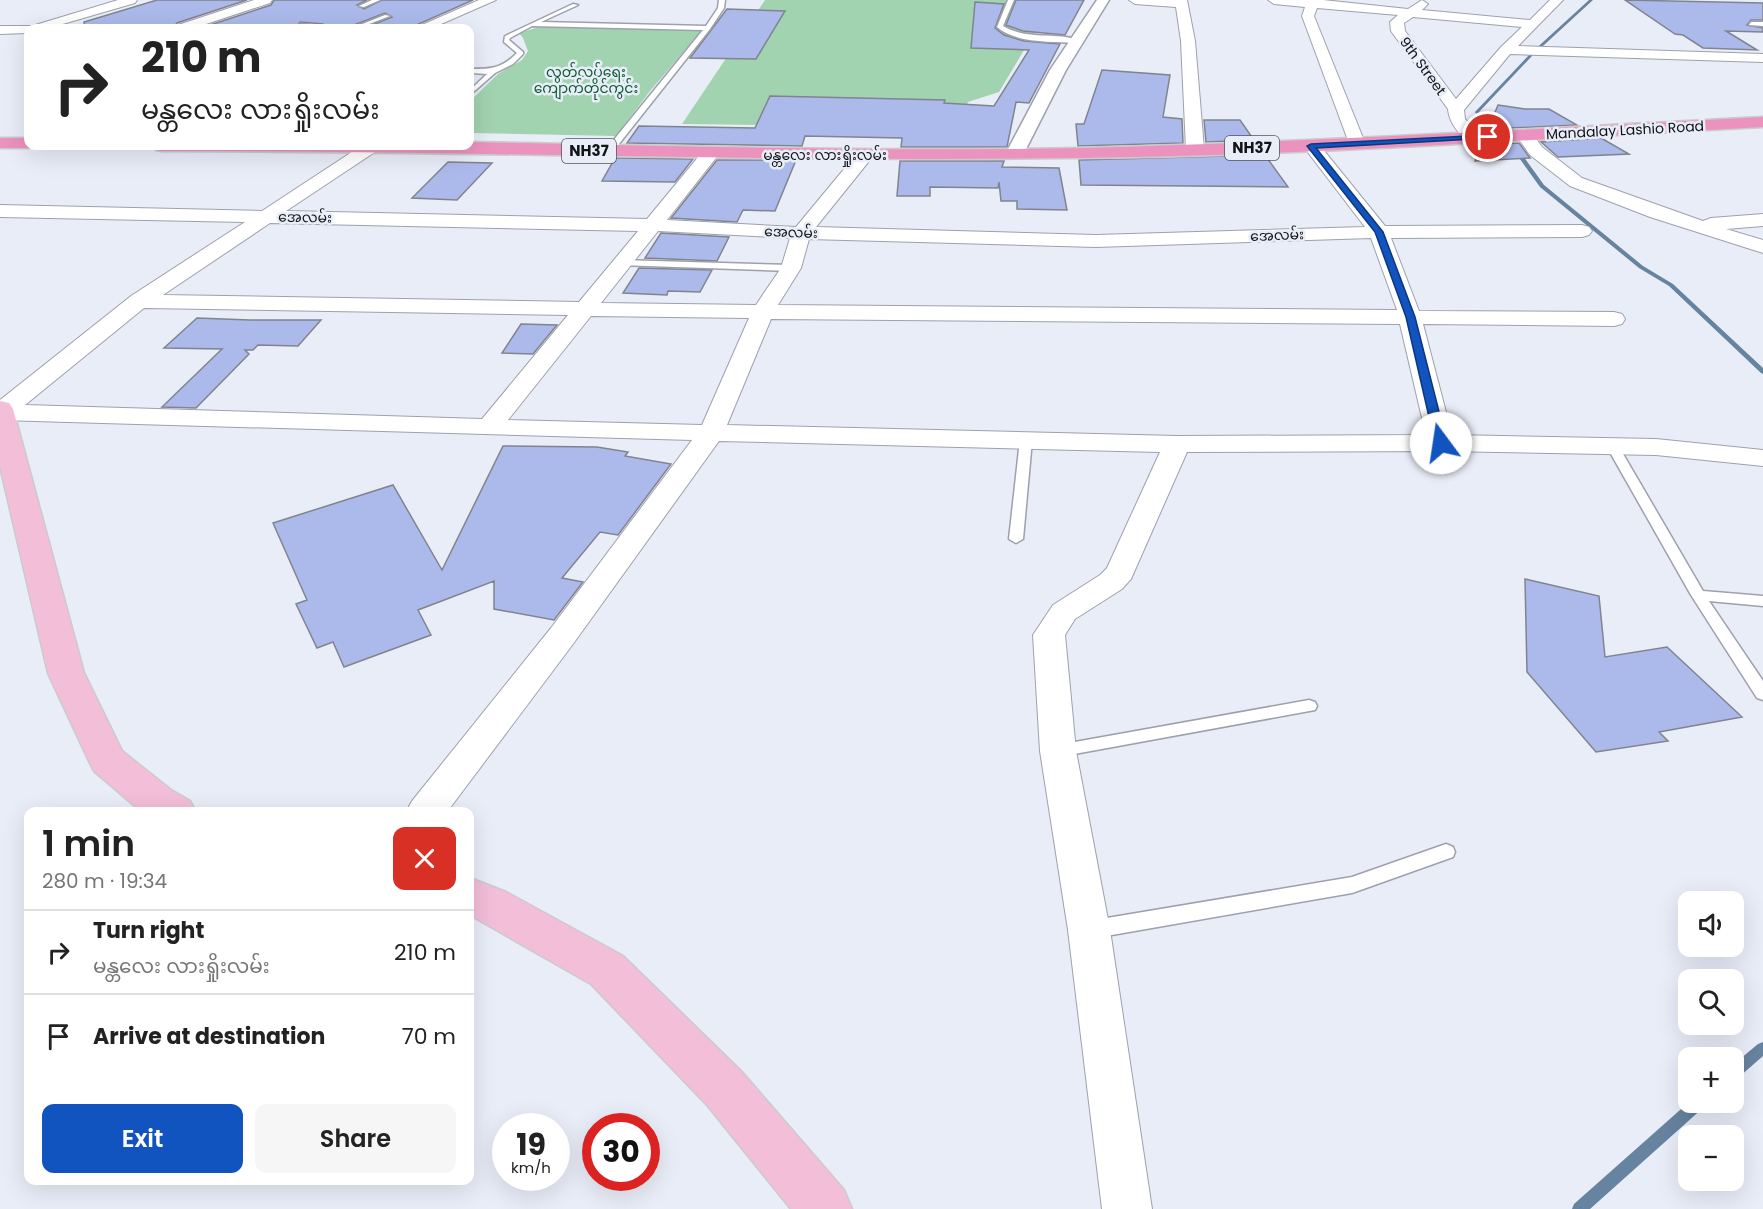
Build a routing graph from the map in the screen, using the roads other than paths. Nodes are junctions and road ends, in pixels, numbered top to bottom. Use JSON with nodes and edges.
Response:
{"nodes":[{"id":1,"x":130,"y":0,"type":"edge"},
{"id":2,"x":266,"y":0,"type":"edge"},
{"id":3,"x":377,"y":0,"type":"edge"},
{"id":4,"x":490,"y":0,"type":"edge"},
{"id":5,"x":722,"y":0,"type":"edge"},
{"id":6,"x":1011,"y":0,"type":"edge"},
{"id":7,"x":1103,"y":0,"type":"edge"},
{"id":8,"x":1135,"y":0,"type":"edge"},
{"id":9,"x":1274,"y":0,"type":"edge"},
{"id":10,"x":1427,"y":0,"type":"edge"},
{"id":11,"x":1557,"y":0,"type":"edge"},
{"id":12,"x":1181,"y":2,"type":"edge"},
{"id":13,"x":1315,"y":2,"type":"edge"},
{"id":14,"x":574,"y":5,"type":"dead end"},
{"id":15,"x":362,"y":6,"type":"dead end"},
{"id":16,"x":1411,"y":12,"type":"junction"},
{"id":17,"x":387,"y":16,"type":"dead end"},
{"id":18,"x":50,"y":24,"type":"edge"},
{"id":19,"x":195,"y":24,"type":"edge"},
{"id":20,"x":366,"y":24,"type":"edge"},
{"id":21,"x":432,"y":24,"type":"edge"},
{"id":22,"x":531,"y":24,"type":"junction"},
{"id":23,"x":1534,"y":24,"type":"junction"},
{"id":24,"x":1751,"y":24,"type":"dead end"},
{"id":25,"x":1763,"y":24,"type":"edge"},
{"id":26,"x":708,"y":28,"type":"junction"},
{"id":27,"x":24,"y":29,"type":"edge"},
{"id":28,"x":0,"y":30,"type":"edge"},
{"id":29,"x":1077,"y":41,"type":"junction"},
{"id":30,"x":1506,"y":50,"type":"junction"},
{"id":31,"x":1763,"y":58,"type":"edge"},
{"id":32,"x":474,"y":71,"type":"edge"},
{"id":33,"x":493,"y":72,"type":"junction"},
{"id":34,"x":474,"y":88,"type":"edge"},
{"id":35,"x":1456,"y":109,"type":"junction"},
{"id":36,"x":1763,"y":122,"type":"edge"},
{"id":37,"x":1517,"y":135,"type":"junction"},
{"id":38,"x":1481,"y":137,"type":"junction"},
{"id":39,"x":0,"y":143,"type":"edge"},
{"id":40,"x":24,"y":143,"type":"edge"},
{"id":41,"x":1357,"y":143,"type":"junction"},
{"id":42,"x":1311,"y":146,"type":"junction"},
{"id":43,"x":474,"y":148,"type":"edge"},
{"id":44,"x":1195,"y":149,"type":"junction"},
{"id":45,"x":366,"y":150,"type":"edge"},
{"id":46,"x":608,"y":152,"type":"junction"},
{"id":47,"x":1015,"y":153,"type":"junction"},
{"id":48,"x":710,"y":154,"type":"junction"},
{"id":49,"x":865,"y":155,"type":"junction"},
{"id":50,"x":0,"y":211,"type":"edge"},
{"id":51,"x":264,"y":216,"type":"junction"},
{"id":52,"x":1763,"y":220,"type":"edge"},
{"id":53,"x":650,"y":225,"type":"junction"},
{"id":54,"x":1695,"y":225,"type":"junction"},
{"id":55,"x":1582,"y":231,"type":"dead end"},
{"id":56,"x":1379,"y":232,"type":"junction"},
{"id":57,"x":801,"y":233,"type":"junction"},
{"id":58,"x":1763,"y":248,"type":"edge"},
{"id":59,"x":621,"y":263,"type":"junction"},
{"id":60,"x":791,"y":268,"type":"junction"},
{"id":61,"x":139,"y":301,"type":"junction"},
{"id":62,"x":586,"y":308,"type":"junction"},
{"id":63,"x":763,"y":312,"type":"junction"},
{"id":64,"x":1410,"y":317,"type":"junction"},
{"id":65,"x":1614,"y":319,"type":"dead end"},
{"id":66,"x":0,"y":411,"type":"edge"},
{"id":67,"x":490,"y":426,"type":"junction"},
{"id":68,"x":711,"y":433,"type":"junction"},
{"id":69,"x":1026,"y":440,"type":"junction"},
{"id":70,"x":1441,"y":443,"type":"junction"},
{"id":71,"x":1177,"y":444,"type":"junction"},
{"id":72,"x":1613,"y":447,"type":"junction"},
{"id":73,"x":1763,"y":458,"type":"edge"},
{"id":74,"x":1016,"y":539,"type":"dead end"},
{"id":75,"x":1698,"y":595,"type":"junction"},
{"id":76,"x":1763,"y":601,"type":"edge"},
{"id":77,"x":1763,"y":694,"type":"edge"},
{"id":78,"x":1309,"y":706,"type":"dead end"},
{"id":79,"x":1058,"y":752,"type":"junction"},
{"id":80,"x":167,"y":807,"type":"edge"},
{"id":81,"x":429,"y":807,"type":"edge"},
{"id":82,"x":1446,"y":852,"type":"dead end"},
{"id":83,"x":474,"y":898,"type":"edge"},
{"id":84,"x":1089,"y":930,"type":"junction"},
{"id":85,"x":825,"y":1209,"type":"edge"},
{"id":86,"x":1126,"y":1209,"type":"edge"}],
"edges":[{"from":1,"to":18,"type":"street"},
{"from":2,"to":19,"type":"street"},
{"from":3,"to":15,"type":"lane"},
{"from":4,"to":21,"type":"street"},
{"from":5,"to":26,"type":"lane"},
{"from":6,"to":29,"type":"lane"},
{"from":7,"to":29,"type":"street"},
{"from":8,"to":12,"type":"street"},
{"from":9,"to":13,"type":"street"},
{"from":10,"to":16,"type":"street","name":"9th Street"},
{"from":11,"to":23,"type":"street"},
{"from":12,"to":44,"type":"street"},
{"from":13,"to":16,"type":"street"},
{"from":13,"to":41,"type":"street"},
{"from":14,"to":22,"type":"lane"},
{"from":16,"to":23,"type":"street"},
{"from":16,"to":35,"type":"street","name":"9th Street"},
{"from":17,"to":20,"type":"lane"},
{"from":22,"to":26,"type":"lane"},
{"from":22,"to":33,"type":"lane"},
{"from":23,"to":30,"type":"street"},
{"from":24,"to":25,"type":"lane"},
{"from":26,"to":46,"type":"lane"},
{"from":27,"to":28,"type":"street"},
{"from":29,"to":47,"type":"street"},
{"from":30,"to":31,"type":"street"},
{"from":30,"to":35,"type":"street"},
{"from":32,"to":33,"type":"lane"},
{"from":33,"to":34,"type":"lane"},
{"from":35,"to":38,"type":"street","name":"9th Street"},
{"from":36,"to":37,"type":"highway","name":"Mandalay Lashio Road","number":"NH37"},
{"from":37,"to":38,"type":"highway","name":"Mandalay Lashio Road","number":"NH37"},
{"from":37,"to":54,"type":"street"},
{"from":38,"to":41,"type":"highway","name":"မန္တလေး လားရှိုးလမ်း","number":"NH37"},
{"from":39,"to":40,"type":"highway"},
{"from":41,"to":42,"type":"highway","name":"မန္တလေး လားရှိုးလမ်း","number":"NH37"},
{"from":42,"to":44,"type":"highway","name":"မန္တလေး လားရှိုးလမ်း","number":"NH37"},
{"from":42,"to":56,"type":"street"},
{"from":43,"to":46,"type":"highway","name":"မန္တလေး လားရှိုးလမ်း","number":"NH37"},
{"from":44,"to":47,"type":"highway","name":"မန္တလေး လားရှိုးလမ်း","number":"NH37"},
{"from":45,"to":51,"type":"street"},
{"from":46,"to":48,"type":"highway","name":"မန္တလေး လားရှိုးလမ်း","number":"NH37"},
{"from":47,"to":49,"type":"highway","name":"မန္တလေး လားရှိုးလမ်း","number":"NH37"},
{"from":48,"to":49,"type":"highway","name":"မန္တလေး လားရှိုးလမ်း","number":"NH37"},
{"from":48,"to":53,"type":"street"},
{"from":49,"to":57,"type":"street"},
{"from":50,"to":51,"type":"street","name":"အေလမ်း"},
{"from":51,"to":53,"type":"street","name":"အေလမ်း"},
{"from":51,"to":61,"type":"street"},
{"from":52,"to":54,"type":"street"},
{"from":53,"to":57,"type":"street","name":"အေလမ်း"},
{"from":53,"to":59,"type":"street"},
{"from":54,"to":58,"type":"street"},
{"from":55,"to":56,"type":"street","name":"အေလမ်း"},
{"from":56,"to":57,"type":"street","name":"အေလမ်း"},
{"from":56,"to":64,"type":"street"},
{"from":57,"to":60,"type":"street"},
{"from":59,"to":60,"type":"lane"},
{"from":59,"to":62,"type":"street"},
{"from":60,"to":63,"type":"street"},
{"from":61,"to":62,"type":"street"},
{"from":61,"to":66,"type":"street"},
{"from":62,"to":63,"type":"street"},
{"from":62,"to":67,"type":"street"},
{"from":63,"to":64,"type":"street"},
{"from":63,"to":68,"type":"street"},
{"from":64,"to":65,"type":"street"},
{"from":64,"to":70,"type":"street"},
{"from":66,"to":67,"type":"street"},
{"from":66,"to":80,"type":"main road"},
{"from":67,"to":68,"type":"street"},
{"from":68,"to":69,"type":"street"},
{"from":68,"to":81,"type":"street"},
{"from":69,"to":71,"type":"street"},
{"from":69,"to":74,"type":"lane"},
{"from":70,"to":71,"type":"street"},
{"from":70,"to":72,"type":"street"},
{"from":71,"to":79,"type":"street"},
{"from":72,"to":73,"type":"street"},
{"from":72,"to":75,"type":"lane"},
{"from":75,"to":76,"type":"lane"},
{"from":75,"to":77,"type":"lane"},
{"from":78,"to":79,"type":"lane"},
{"from":79,"to":84,"type":"street"},
{"from":82,"to":84,"type":"lane"},
{"from":83,"to":85,"type":"main road"},
{"from":84,"to":86,"type":"street"}]}
